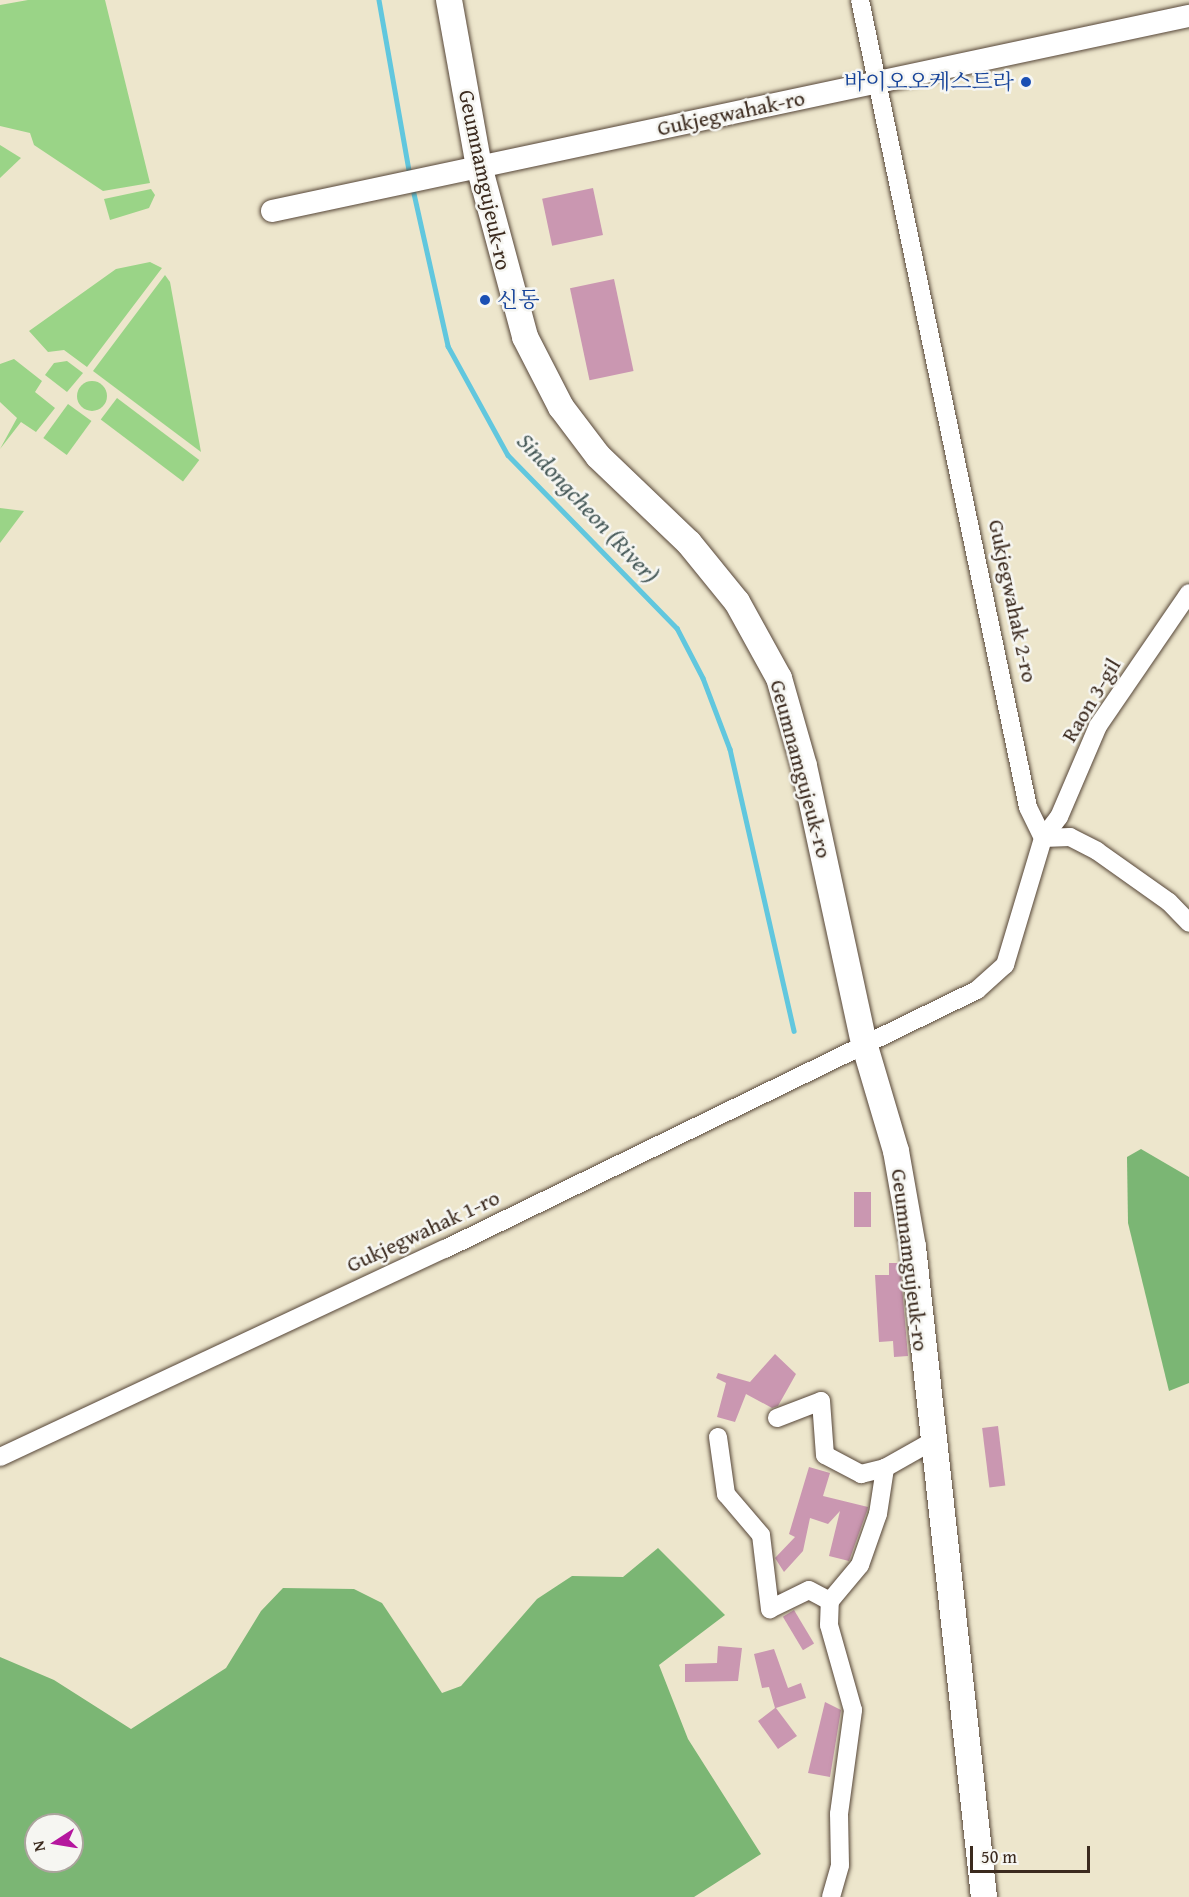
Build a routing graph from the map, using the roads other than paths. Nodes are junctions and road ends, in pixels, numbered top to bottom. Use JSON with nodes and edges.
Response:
{"nodes":[{"id":1,"x":449,"y":0,"type":"edge"},
{"id":2,"x":860,"y":0,"type":"edge"},
{"id":3,"x":1189,"y":16,"type":"edge"},
{"id":4,"x":878,"y":82,"type":"junction"},
{"id":5,"x":480,"y":166,"type":"junction"},
{"id":6,"x":272,"y":211,"type":"dead end"},
{"id":7,"x":1189,"y":593,"type":"edge"},
{"id":8,"x":1043,"y":838,"type":"junction"},
{"id":9,"x":1189,"y":923,"type":"edge"},
{"id":10,"x":864,"y":1043,"type":"junction"},
{"id":11,"x":777,"y":1418,"type":"dead end"},
{"id":12,"x":718,"y":1437,"type":"dead end"},
{"id":13,"x":931,"y":1442,"type":"junction"},
{"id":14,"x":0,"y":1457,"type":"edge"},
{"id":15,"x":885,"y":1468,"type":"junction"},
{"id":16,"x":830,"y":1601,"type":"junction"},
{"id":17,"x":831,"y":1897,"type":"edge"},
{"id":18,"x":984,"y":1897,"type":"edge"}],
"edges":[{"from":1,"to":5,"type":"main road","name":"Geumnamgujeuk-ro"},
{"from":2,"to":4,"type":"street","name":"Gukjegwahak 2-ro"},
{"from":3,"to":4,"type":"street","name":"Gukjegwahak-ro"},
{"from":4,"to":5,"type":"street","name":"Gukjegwahak-ro"},
{"from":4,"to":8,"type":"street","name":"Gukjegwahak 2-ro"},
{"from":5,"to":6,"type":"street","name":"Gukjegwahak-ro"},
{"from":5,"to":10,"type":"main road","name":"Geumnamgujeuk-ro"},
{"from":7,"to":8,"type":"street","name":"Raon 3-gil"},
{"from":8,"to":9,"type":"street"},
{"from":8,"to":10,"type":"street"},
{"from":10,"to":13,"type":"main road","name":"Geumnamgujeuk-ro"},
{"from":10,"to":14,"type":"street","name":"Gukjegwahak 1-ro"},
{"from":11,"to":15,"type":"street"},
{"from":12,"to":16,"type":"street"},
{"from":13,"to":15,"type":"street"},
{"from":13,"to":18,"type":"main road","name":"Geumnamgujeuk-ro"},
{"from":15,"to":16,"type":"street"},
{"from":16,"to":17,"type":"street"}]}
